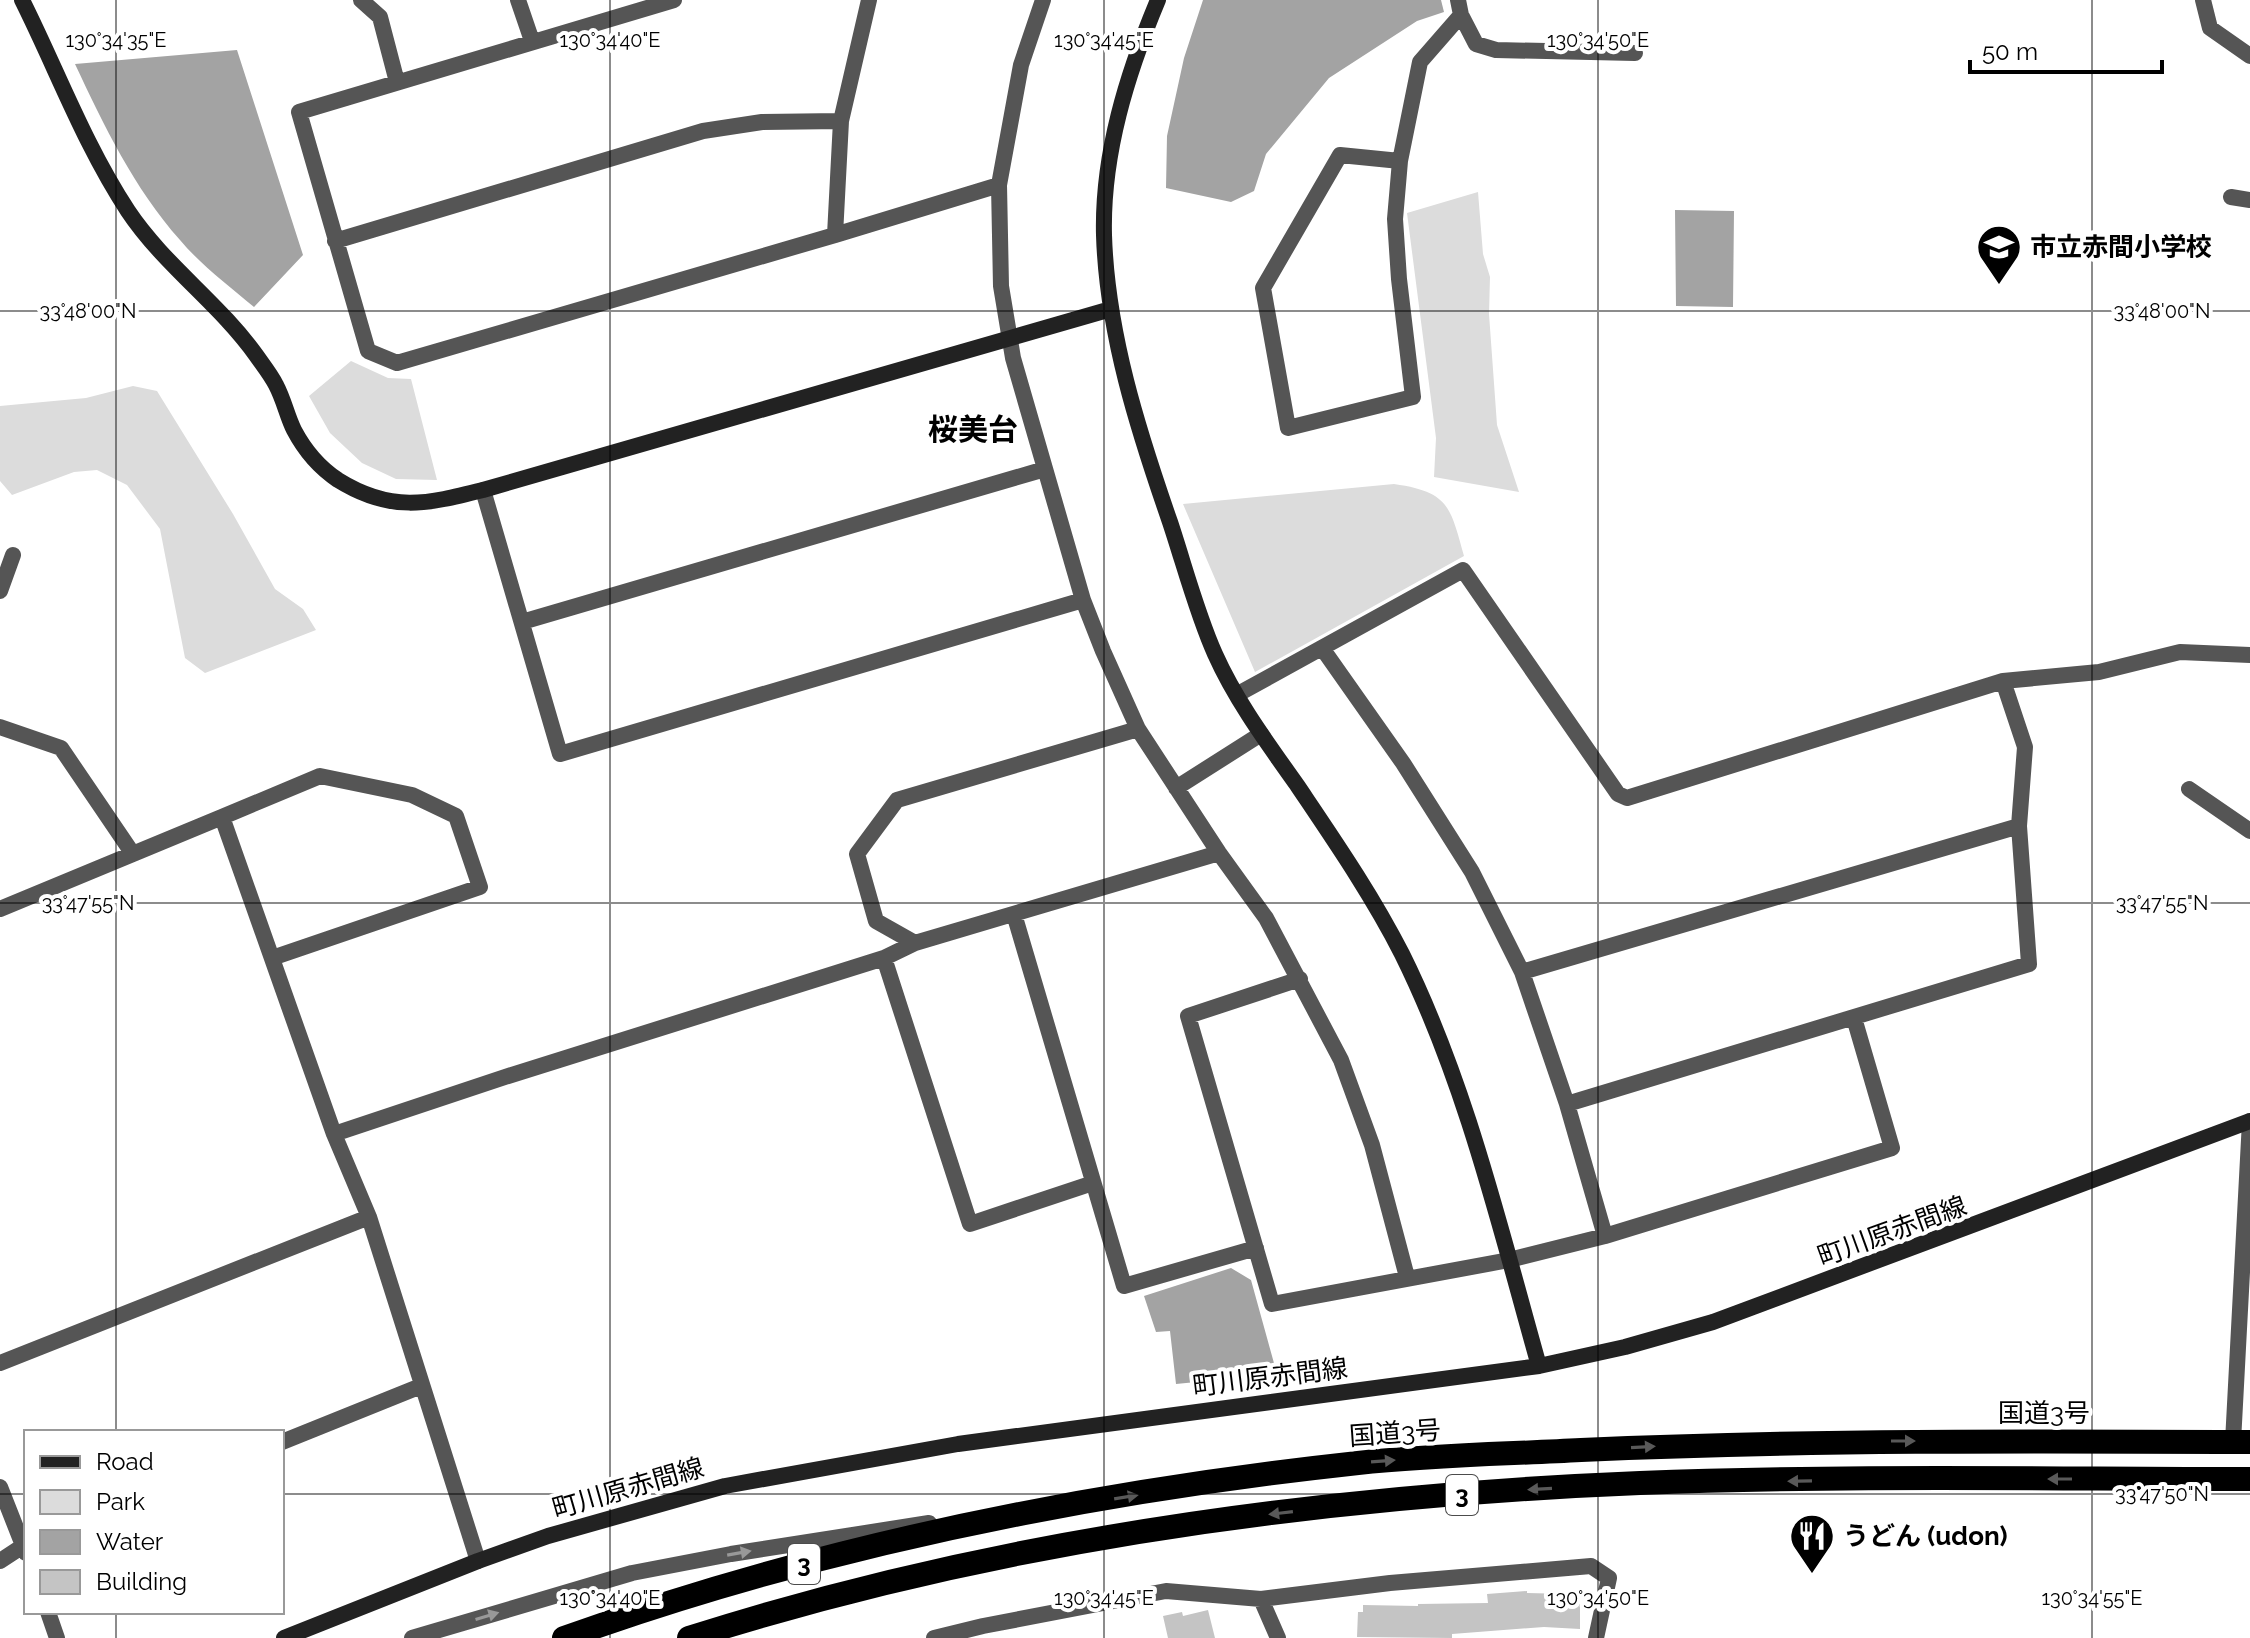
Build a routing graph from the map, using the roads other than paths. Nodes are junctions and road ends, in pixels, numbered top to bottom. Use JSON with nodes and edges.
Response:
{"nodes":[{"id":1,"x":22,"y":0,"type":"edge"},
{"id":2,"x":361,"y":0,"type":"edge"},
{"id":3,"x":518,"y":0,"type":"edge"},
{"id":4,"x":674,"y":0,"type":"edge"},
{"id":5,"x":869,"y":0,"type":"edge"},
{"id":6,"x":1043,"y":0,"type":"edge"},
{"id":7,"x":1158,"y":0,"type":"edge"},
{"id":8,"x":2203,"y":0,"type":"edge"},
{"id":9,"x":1460,"y":7,"type":"edge"},
{"id":10,"x":532,"y":41,"type":"junction"},
{"id":11,"x":1635,"y":53,"type":"dead end"},
{"id":12,"x":2250,"y":56,"type":"edge"},
{"id":13,"x":397,"y":82,"type":"junction"},
{"id":14,"x":841,"y":121,"type":"junction"},
{"id":15,"x":1400,"y":161,"type":"junction"},
{"id":16,"x":999,"y":185,"type":"junction"},
{"id":17,"x":2231,"y":197,"type":"dead end"},
{"id":18,"x":2250,"y":200,"type":"edge"},
{"id":19,"x":835,"y":235,"type":"junction"},
{"id":20,"x":335,"y":241,"type":"junction"},
{"id":21,"x":1111,"y":309,"type":"junction"},
{"id":22,"x":1009,"y":337,"type":"junction"},
{"id":23,"x":1045,"y":469,"type":"junction"},
{"id":24,"x":483,"y":490,"type":"junction"},
{"id":25,"x":13,"y":555,"type":"dead end"},
{"id":26,"x":0,"y":591,"type":"edge"},
{"id":27,"x":1083,"y":600,"type":"junction"},
{"id":28,"x":522,"y":622,"type":"junction"},
{"id":29,"x":1322,"y":648,"type":"junction"},
{"id":30,"x":2250,"y":655,"type":"edge"},
{"id":31,"x":2003,"y":681,"type":"junction"},
{"id":32,"x":1238,"y":694,"type":"junction"},
{"id":33,"x":0,"y":727,"type":"edge"},
{"id":34,"x":1138,"y":729,"type":"junction"},
{"id":35,"x":1261,"y":734,"type":"junction"},
{"id":36,"x":1176,"y":788,"type":"junction"},
{"id":37,"x":2189,"y":789,"type":"dead end"},
{"id":38,"x":222,"y":817,"type":"junction"},
{"id":39,"x":2019,"y":826,"type":"junction"},
{"id":40,"x":2250,"y":831,"type":"edge"},
{"id":41,"x":1219,"y":853,"type":"junction"},
{"id":42,"x":133,"y":854,"type":"junction"},
{"id":43,"x":0,"y":909,"type":"edge"},
{"id":44,"x":1014,"y":914,"type":"junction"},
{"id":45,"x":915,"y":943,"type":"junction"},
{"id":46,"x":272,"y":958,"type":"junction"},
{"id":47,"x":884,"y":958,"type":"junction"},
{"id":48,"x":1522,"y":972,"type":"junction"},
{"id":49,"x":1300,"y":979,"type":"junction"},
{"id":50,"x":1854,"y":1018,"type":"junction"},
{"id":51,"x":1567,"y":1104,"type":"junction"},
{"id":52,"x":2250,"y":1121,"type":"edge"},
{"id":53,"x":334,"y":1134,"type":"junction"},
{"id":54,"x":1093,"y":1183,"type":"junction"},
{"id":55,"x":369,"y":1217,"type":"junction"},
{"id":56,"x":1605,"y":1236,"type":"junction"},
{"id":57,"x":1256,"y":1248,"type":"junction"},
{"id":58,"x":1509,"y":1260,"type":"junction"},
{"id":59,"x":1407,"y":1277,"type":"junction"},
{"id":60,"x":0,"y":1363,"type":"edge"},
{"id":61,"x":1539,"y":1366,"type":"junction"},
{"id":62,"x":421,"y":1386,"type":"junction"},
{"id":63,"x":284,"y":1441,"type":"edge"},
{"id":64,"x":2241,"y":1442,"type":"edge"},
{"id":65,"x":2250,"y":1479,"type":"edge"},
{"id":66,"x":0,"y":1487,"type":"edge"},
{"id":67,"x":1049,"y":1510,"type":"junction"},
{"id":68,"x":24,"y":1546,"type":"edge"},
{"id":69,"x":24,"y":1549,"type":"edge"},
{"id":70,"x":0,"y":1561,"type":"edge"},
{"id":71,"x":478,"y":1561,"type":"junction"},
{"id":72,"x":1261,"y":1599,"type":"junction"},
{"id":73,"x":49,"y":1614,"type":"edge"},
{"id":74,"x":57,"y":1638,"type":"edge"},
{"id":75,"x":284,"y":1638,"type":"edge"},
{"id":76,"x":412,"y":1638,"type":"edge"},
{"id":77,"x":564,"y":1638,"type":"edge"},
{"id":78,"x":689,"y":1638,"type":"edge"},
{"id":79,"x":934,"y":1638,"type":"edge"},
{"id":80,"x":1278,"y":1638,"type":"edge"},
{"id":81,"x":1596,"y":1638,"type":"edge"}],
"edges":[{"from":1,"to":24,"type":"street"},
{"from":2,"to":13,"type":"street"},
{"from":3,"to":10,"type":"street"},
{"from":4,"to":10,"type":"street"},
{"from":5,"to":14,"type":"street"},
{"from":6,"to":16,"type":"street"},
{"from":7,"to":21,"type":"street"},
{"from":8,"to":12,"type":"street"},
{"from":9,"to":11,"type":"street"},
{"from":9,"to":15,"type":"street"},
{"from":10,"to":13,"type":"street"},
{"from":13,"to":20,"type":"street"},
{"from":14,"to":19,"type":"street"},
{"from":14,"to":20,"type":"street"},
{"from":15,"to":15,"type":"street"},
{"from":16,"to":19,"type":"street"},
{"from":16,"to":22,"type":"street"},
{"from":17,"to":18,"type":"street"},
{"from":19,"to":20,"type":"street"},
{"from":21,"to":22,"type":"street"},
{"from":21,"to":32,"type":"street"},
{"from":22,"to":23,"type":"street"},
{"from":22,"to":24,"type":"street"},
{"from":23,"to":27,"type":"street"},
{"from":23,"to":28,"type":"street"},
{"from":24,"to":28,"type":"street"},
{"from":25,"to":26,"type":"street"},
{"from":27,"to":28,"type":"street"},
{"from":27,"to":34,"type":"street"},
{"from":29,"to":31,"type":"street"},
{"from":29,"to":32,"type":"street"},
{"from":29,"to":48,"type":"street"},
{"from":30,"to":31,"type":"street"},
{"from":31,"to":39,"type":"street"},
{"from":32,"to":35,"type":"street"},
{"from":33,"to":42,"type":"street"},
{"from":34,"to":36,"type":"street"},
{"from":34,"to":45,"type":"street"},
{"from":35,"to":36,"type":"street"},
{"from":35,"to":58,"type":"street"},
{"from":36,"to":41,"type":"street"},
{"from":37,"to":40,"type":"street"},
{"from":38,"to":42,"type":"street"},
{"from":38,"to":46,"type":"street"},
{"from":38,"to":46,"type":"street"},
{"from":39,"to":48,"type":"street"},
{"from":39,"to":50,"type":"street"},
{"from":41,"to":44,"type":"street"},
{"from":41,"to":49,"type":"street"},
{"from":42,"to":43,"type":"street"},
{"from":44,"to":45,"type":"street"},
{"from":44,"to":54,"type":"street"},
{"from":45,"to":47,"type":"street"},
{"from":46,"to":53,"type":"street"},
{"from":47,"to":53,"type":"street"},
{"from":47,"to":54,"type":"street"},
{"from":48,"to":51,"type":"street"},
{"from":49,"to":57,"type":"street"},
{"from":49,"to":59,"type":"street"},
{"from":50,"to":51,"type":"street"},
{"from":50,"to":56,"type":"street"},
{"from":51,"to":56,"type":"street"},
{"from":52,"to":61,"type":"street","name":"町川原赤間線"},
{"from":52,"to":64,"type":"street"},
{"from":53,"to":55,"type":"street"},
{"from":54,"to":57,"type":"street"},
{"from":55,"to":60,"type":"street"},
{"from":55,"to":62,"type":"street"},
{"from":56,"to":58,"type":"street"},
{"from":57,"to":59,"type":"street"},
{"from":58,"to":59,"type":"street"},
{"from":58,"to":61,"type":"street"},
{"from":61,"to":71,"type":"street","name":"町川原赤間線"},
{"from":62,"to":63,"type":"street"},
{"from":62,"to":71,"type":"street"},
{"from":67,"to":64,"type":"highway","name":"国道3号","number":"3","one_way":true},
{"from":65,"to":78,"type":"highway","number":"3","one_way":true},
{"from":66,"to":68,"type":"street"},
{"from":76,"to":67,"type":"street","one_way":true},
{"from":67,"to":77,"type":"highway","name":"国道3号","number":"3"},
{"from":69,"to":70,"type":"street"},
{"from":71,"to":75,"type":"street","name":"町川原赤間線"},
{"from":72,"to":79,"type":"street"},
{"from":72,"to":80,"type":"street"},
{"from":72,"to":81,"type":"street"},
{"from":73,"to":74,"type":"street"}]}
